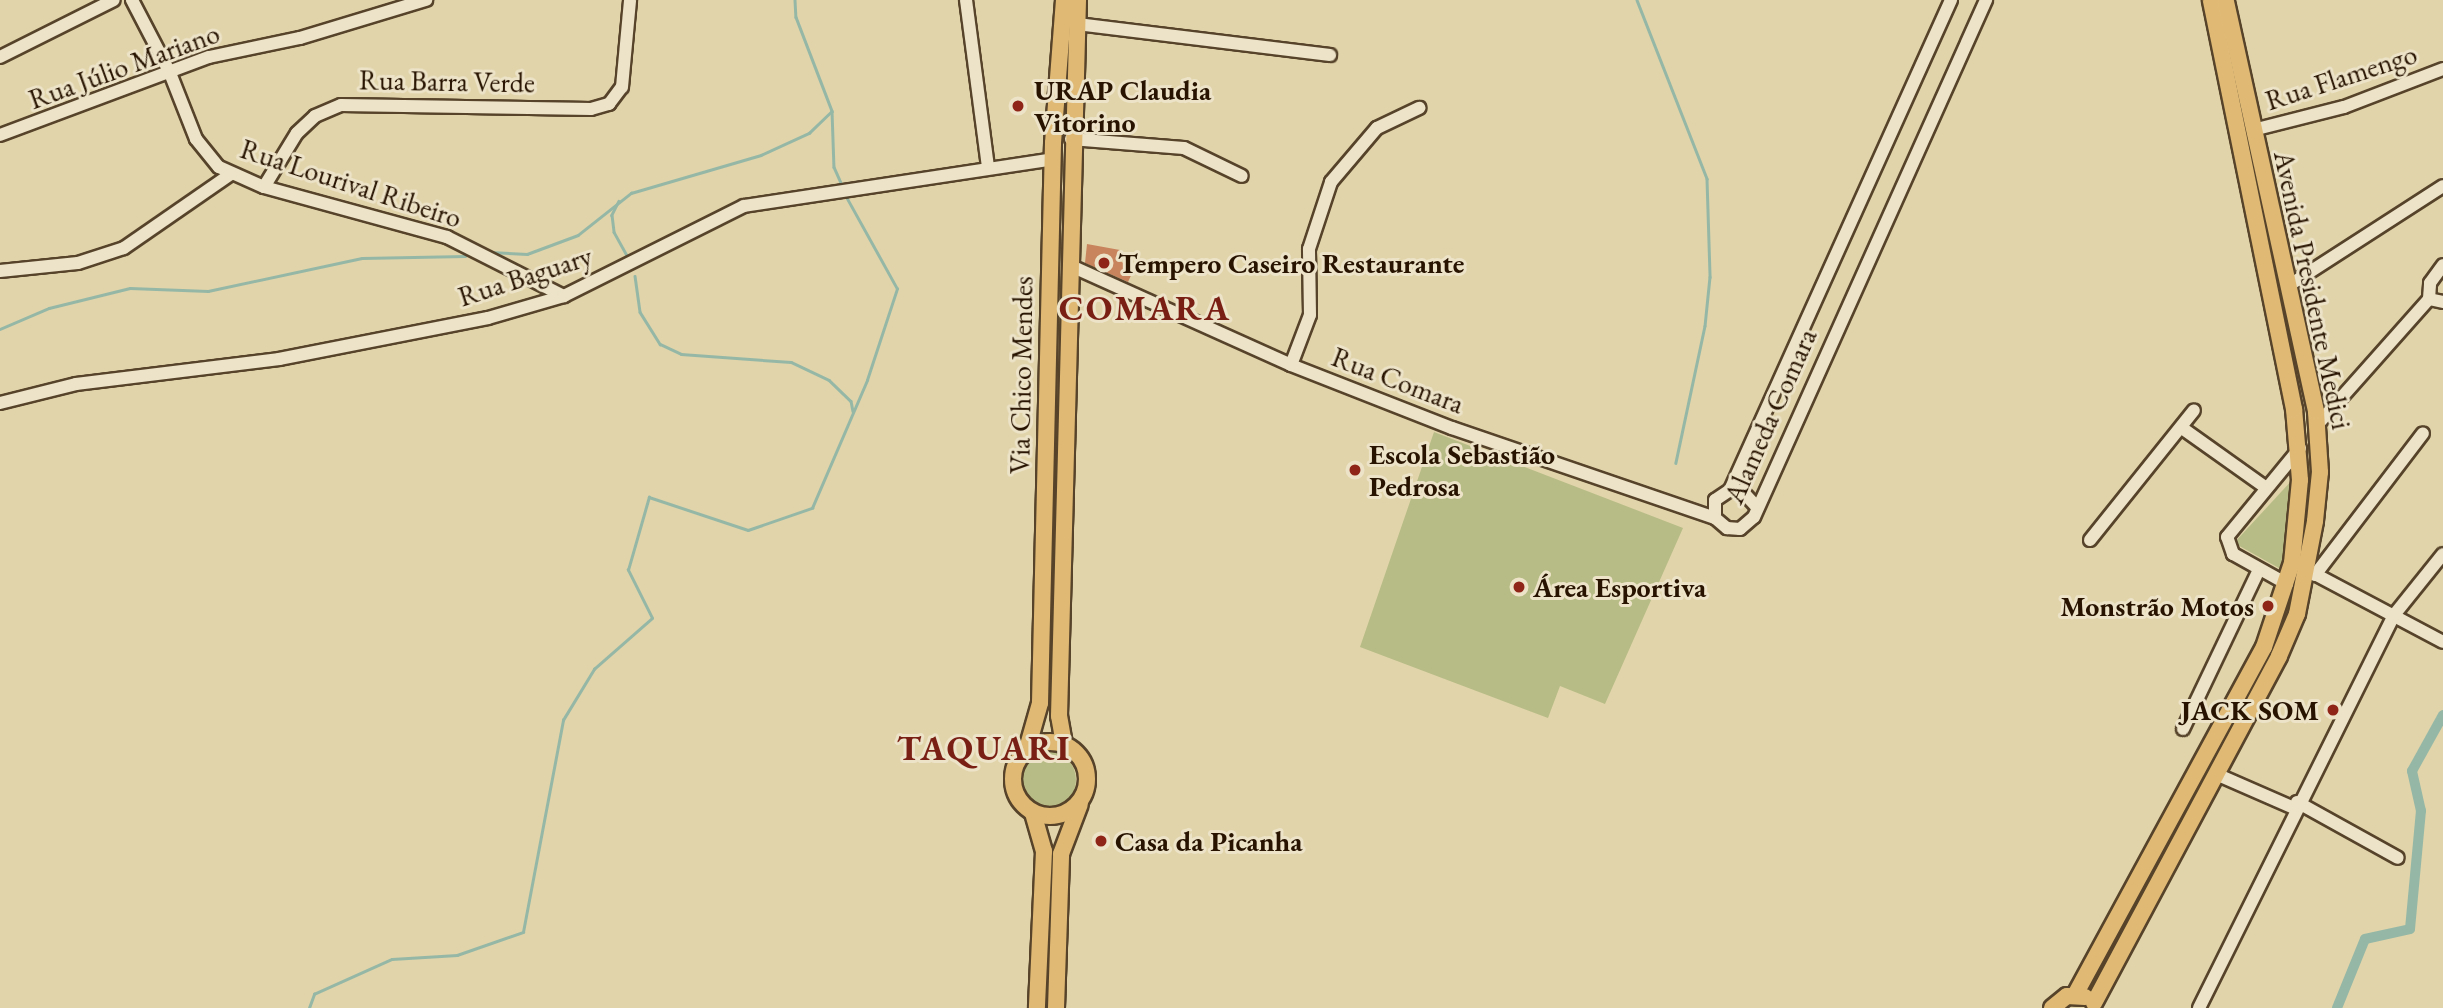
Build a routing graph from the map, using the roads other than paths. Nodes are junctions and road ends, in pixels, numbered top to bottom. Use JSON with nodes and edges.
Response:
{"nodes":[{"id":1,"x":114,"y":0,"type":"edge"},
{"id":2,"x":132,"y":0,"type":"edge"},
{"id":3,"x":426,"y":0,"type":"edge"},
{"id":4,"x":629,"y":0,"type":"edge"},
{"id":5,"x":966,"y":0,"type":"edge"},
{"id":6,"x":1064,"y":0,"type":"edge"},
{"id":7,"x":1078,"y":0,"type":"edge"},
{"id":8,"x":1951,"y":0,"type":"edge"},
{"id":9,"x":1986,"y":0,"type":"edge"},
{"id":10,"x":2211,"y":0,"type":"edge"},
{"id":11,"x":2226,"y":0,"type":"edge"},
{"id":12,"x":1077,"y":24,"type":"junction"},
{"id":13,"x":1330,"y":55,"type":"dead end"},
{"id":14,"x":0,"y":57,"type":"edge"},
{"id":15,"x":2443,"y":69,"type":"edge"},
{"id":16,"x":170,"y":73,"type":"junction"},
{"id":17,"x":1419,"y":108,"type":"dead end"},
{"id":18,"x":2253,"y":130,"type":"junction"},
{"id":19,"x":0,"y":135,"type":"edge"},
{"id":20,"x":1071,"y":139,"type":"junction"},
{"id":21,"x":1053,"y":159,"type":"junction"},
{"id":22,"x":988,"y":167,"type":"junction"},
{"id":23,"x":231,"y":174,"type":"junction"},
{"id":24,"x":1241,"y":176,"type":"dead end"},
{"id":25,"x":264,"y":187,"type":"junction"},
{"id":26,"x":2443,"y":187,"type":"edge"},
{"id":27,"x":2443,"y":265,"type":"edge"},
{"id":28,"x":1071,"y":267,"type":"junction"},
{"id":29,"x":0,"y":271,"type":"edge"},
{"id":30,"x":2288,"y":286,"type":"junction"},
{"id":31,"x":564,"y":296,"type":"junction"},
{"id":32,"x":2429,"y":299,"type":"junction"},
{"id":33,"x":2443,"y":302,"type":"edge"},
{"id":34,"x":1291,"y":365,"type":"junction"},
{"id":35,"x":0,"y":403,"type":"edge"},
{"id":36,"x":2194,"y":410,"type":"dead end"},
{"id":37,"x":2318,"y":424,"type":"junction"},
{"id":38,"x":2182,"y":428,"type":"junction"},
{"id":39,"x":2423,"y":433,"type":"dead end"},
{"id":40,"x":2300,"y":448,"type":"junction"},
{"id":41,"x":2266,"y":487,"type":"junction"},
{"id":42,"x":1730,"y":490,"type":"junction"},
{"id":43,"x":1755,"y":505,"type":"junction"},
{"id":44,"x":1715,"y":518,"type":"junction"},
{"id":45,"x":2090,"y":540,"type":"dead end"},
{"id":46,"x":2443,"y":554,"type":"edge"},
{"id":47,"x":2258,"y":572,"type":"junction"},
{"id":48,"x":2311,"y":572,"type":"junction"},
{"id":49,"x":2287,"y":584,"type":"junction"},
{"id":50,"x":2394,"y":615,"type":"junction"},
{"id":51,"x":2443,"y":642,"type":"edge"},
{"id":52,"x":2183,"y":729,"type":"dead end"},
{"id":53,"x":1064,"y":744,"type":"junction"},
{"id":54,"x":1027,"y":749,"type":"junction"},
{"id":55,"x":2216,"y":774,"type":"junction"},
{"id":56,"x":1084,"y":797,"type":"junction"},
{"id":57,"x":2295,"y":805,"type":"junction"},
{"id":58,"x":1033,"y":813,"type":"junction"},
{"id":59,"x":2398,"y":858,"type":"dead end"},
{"id":60,"x":2075,"y":995,"type":"junction"},
{"id":61,"x":2095,"y":1006,"type":"edge"},
{"id":62,"x":1038,"y":1008,"type":"edge"},
{"id":63,"x":1056,"y":1008,"type":"edge"},
{"id":64,"x":2052,"y":1008,"type":"edge"},
{"id":65,"x":2199,"y":1008,"type":"edge"}],
"edges":[{"from":1,"to":14,"type":"street"},
{"from":2,"to":16,"type":"street","name":"Rua Lourival Ribeiro"},
{"from":3,"to":16,"type":"street","name":"Rua Júlio Mariano"},
{"from":4,"to":25,"type":"street","name":"Rua Barra Verde"},
{"from":5,"to":22,"type":"street"},
{"from":6,"to":21,"type":"main road","name":"Via Chico Mendes"},
{"from":7,"to":12,"type":"main road","name":"Via Chico Mendes"},
{"from":8,"to":42,"type":"street","name":"Alameda Comara"},
{"from":9,"to":43,"type":"street","name":"Alameda Comara"},
{"from":10,"to":40,"type":"main road","name":"Avenida Presidente Medici"},
{"from":11,"to":18,"type":"main road","name":"Avenida Presidente Medici"},
{"from":12,"to":13,"type":"street"},
{"from":12,"to":20,"type":"main road","name":"Via Chico Mendes"},
{"from":15,"to":18,"type":"street","name":"Rua Flamengo"},
{"from":16,"to":19,"type":"street","name":"Rua Júlio Mariano"},
{"from":16,"to":23,"type":"street","name":"Rua Lourival Ribeiro"},
{"from":17,"to":34,"type":"street"},
{"from":18,"to":30,"type":"main road","name":"Avenida Presidente Medici"},
{"from":20,"to":24,"type":"street"},
{"from":20,"to":28,"type":"main road","name":"Via Chico Mendes"},
{"from":21,"to":22,"type":"street","name":"Rua Baguary"},
{"from":21,"to":54,"type":"main road","name":"Via Chico Mendes"},
{"from":22,"to":31,"type":"street","name":"Rua Baguary"},
{"from":23,"to":25,"type":"street","name":"Rua Lourival Ribeiro"},
{"from":23,"to":29,"type":"street"},
{"from":25,"to":31,"type":"street","name":"Rua Lourival Ribeiro"},
{"from":26,"to":30,"type":"street"},
{"from":27,"to":32,"type":"street"},
{"from":28,"to":34,"type":"street","name":"Rua Comara"},
{"from":28,"to":53,"type":"main road","name":"Via Chico Mendes"},
{"from":30,"to":37,"type":"main road","name":"Avenida Presidente Medici"},
{"from":31,"to":35,"type":"street","name":"Rua Baguary"},
{"from":32,"to":33,"type":"street"},
{"from":32,"to":37,"type":"street"},
{"from":34,"to":44,"type":"street","name":"Rua Comara"},
{"from":36,"to":38,"type":"street"},
{"from":37,"to":48,"type":"main road","name":"Avenida Presidente Medici"},
{"from":38,"to":41,"type":"street"},
{"from":38,"to":45,"type":"street"},
{"from":39,"to":48,"type":"street"},
{"from":40,"to":41,"type":"street"},
{"from":40,"to":49,"type":"main road","name":"Avenida Presidente Medici"},
{"from":41,"to":47,"type":"street"},
{"from":42,"to":43,"type":"street"},
{"from":42,"to":44,"type":"street","name":"Alameda Comara"},
{"from":43,"to":44,"type":"street","name":"Alameda Comara"},
{"from":46,"to":50,"type":"street"},
{"from":47,"to":49,"type":"street"},
{"from":47,"to":52,"type":"street"},
{"from":48,"to":50,"type":"street"},
{"from":48,"to":55,"type":"main road","name":"Avenida Presidente Medici"},
{"from":49,"to":60,"type":"main road","name":"Avenida Presidente Medici"},
{"from":50,"to":51,"type":"street"},
{"from":50,"to":57,"type":"street"},
{"from":53,"to":54,"type":"main road"},
{"from":53,"to":56,"type":"main road"},
{"from":54,"to":58,"type":"main road"},
{"from":55,"to":57,"type":"street"},
{"from":55,"to":61,"type":"main road","name":"Avenida Presidente Medici"},
{"from":56,"to":58,"type":"main road"},
{"from":56,"to":63,"type":"main road"},
{"from":57,"to":59,"type":"street"},
{"from":57,"to":65,"type":"street"},
{"from":58,"to":62,"type":"main road"},
{"from":60,"to":61,"type":"main road"},
{"from":60,"to":64,"type":"main road"}]}
